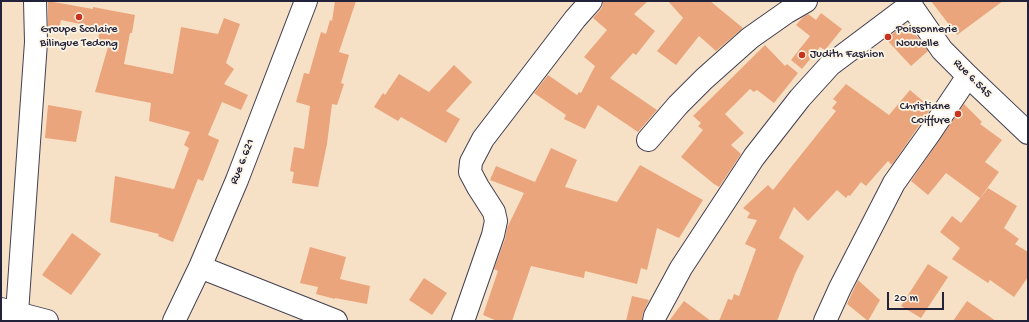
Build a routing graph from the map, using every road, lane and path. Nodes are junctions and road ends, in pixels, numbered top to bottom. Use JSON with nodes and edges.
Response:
{"nodes":[{"id":1,"x":35,"y":1,"type":"edge"},
{"id":2,"x":306,"y":1,"type":"edge"},
{"id":3,"x":591,"y":1,"type":"edge"},
{"id":4,"x":806,"y":1,"type":"edge"},
{"id":5,"x":909,"y":3,"type":"edge"},
{"id":6,"x":968,"y":76,"type":"junction"},
{"id":7,"x":1028,"y":133,"type":"edge"},
{"id":8,"x":648,"y":140,"type":"dead end"},
{"id":9,"x":200,"y":267,"type":"junction"},
{"id":10,"x":9,"y":311,"type":"edge"},
{"id":11,"x":47,"y":321,"type":"edge"},
{"id":12,"x":174,"y":321,"type":"edge"},
{"id":13,"x":336,"y":321,"type":"edge"},
{"id":14,"x":463,"y":321,"type":"edge"},
{"id":15,"x":654,"y":321,"type":"edge"},
{"id":16,"x":825,"y":321,"type":"edge"}],
"edges":[{"from":1,"to":10,"type":"street"},
{"from":2,"to":9,"type":"street","name":"Rue 6.621"},
{"from":3,"to":14,"type":"street"},
{"from":4,"to":8,"type":"street"},
{"from":5,"to":6,"type":"street","name":"Rue 6.545"},
{"from":5,"to":15,"type":"street"},
{"from":6,"to":7,"type":"street","name":"Rue 6.545"},
{"from":6,"to":16,"type":"street"},
{"from":9,"to":12,"type":"street","name":"Rue 6.621"},
{"from":9,"to":13,"type":"street"},
{"from":10,"to":11,"type":"street"}]}
